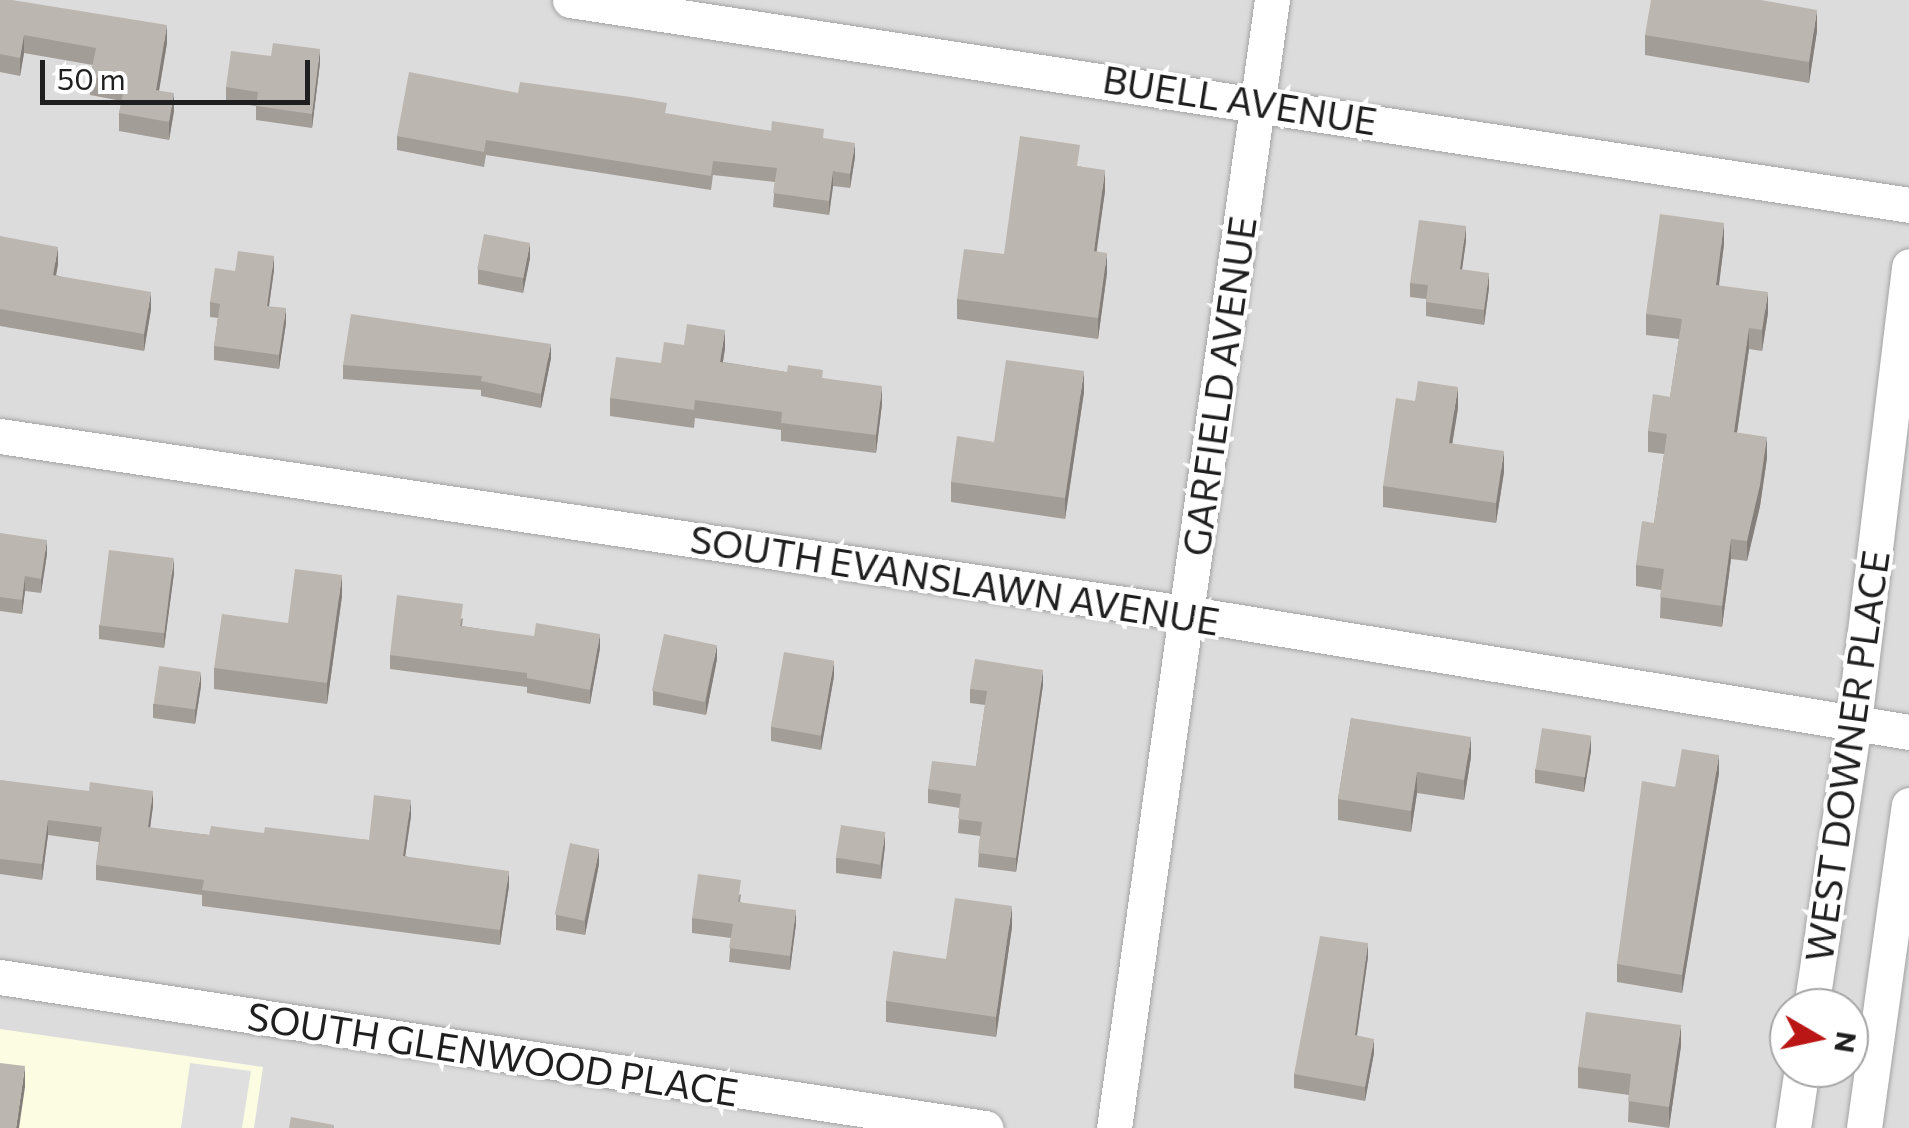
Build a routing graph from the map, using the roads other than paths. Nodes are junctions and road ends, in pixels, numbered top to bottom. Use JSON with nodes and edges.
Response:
{"nodes":[{"id":1,"x":570,"y":0,"type":"edge"},
{"id":2,"x":1272,"y":0,"type":"edge"},
{"id":3,"x":1258,"y":100,"type":"junction"},
{"id":4,"x":1909,"y":205,"type":"edge"},
{"id":5,"x":1909,"y":266,"type":"edge"},
{"id":6,"x":0,"y":436,"type":"edge"},
{"id":7,"x":1186,"y":613,"type":"junction"},
{"id":8,"x":1854,"y":722,"type":"junction"},
{"id":9,"x":1909,"y":732,"type":"edge"},
{"id":10,"x":1909,"y":805,"type":"edge"},
{"id":11,"x":0,"y":978,"type":"edge"},
{"id":12,"x":1814,"y":988,"type":"edge"},
{"id":13,"x":1799,"y":1088,"type":"edge"},
{"id":14,"x":986,"y":1128,"type":"edge"},
{"id":15,"x":1114,"y":1128,"type":"edge"},
{"id":16,"x":1793,"y":1128,"type":"edge"},
{"id":17,"x":1864,"y":1128,"type":"edge"}],
"edges":[{"from":1,"to":3,"type":"street","name":"BUELL AVENUE"},
{"from":2,"to":3,"type":"street","name":"GARFIELD AVENUE"},
{"from":3,"to":4,"type":"street","name":"BUELL AVENUE"},
{"from":3,"to":7,"type":"street","name":"GARFIELD AVENUE"},
{"from":5,"to":8,"type":"street","name":"WEST DOWNER PLACE"},
{"from":6,"to":7,"type":"street","name":"SOUTH EVANSLAWN AVENUE"},
{"from":7,"to":8,"type":"street","name":"SOUTH EVANSLAWN AVENUE"},
{"from":7,"to":15,"type":"street","name":"GARFIELD AVENUE"},
{"from":8,"to":9,"type":"street","name":"SOUTH EVANSLAWN AVENUE"},
{"from":8,"to":12,"type":"street","name":"WEST DOWNER PLACE"},
{"from":10,"to":17,"type":"street","name":"WEST DOWNER PLACE"},
{"from":11,"to":14,"type":"street","name":"SOUTH GLENWOOD PLACE"},
{"from":13,"to":16,"type":"street"}]}
